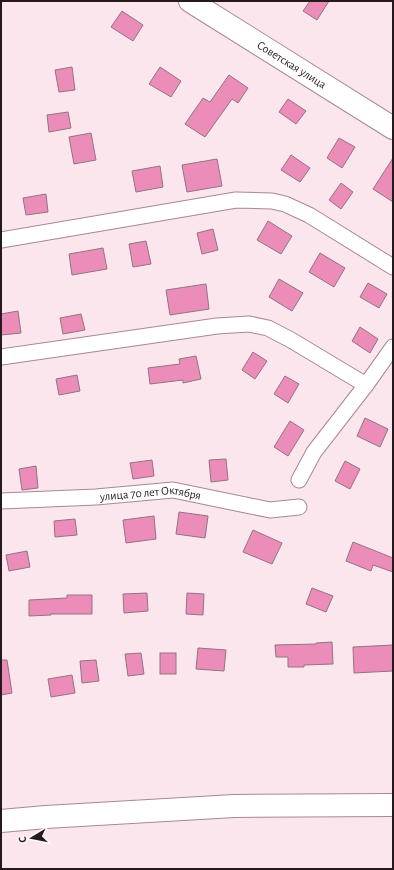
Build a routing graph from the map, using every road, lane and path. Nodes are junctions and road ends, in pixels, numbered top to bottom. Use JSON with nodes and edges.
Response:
{"nodes":[{"id":1,"x":190,"y":1,"type":"edge"},
{"id":2,"x":393,"y":128,"type":"edge"},
{"id":3,"x":1,"y":240,"type":"edge"},
{"id":4,"x":393,"y":267,"type":"edge"},
{"id":5,"x":393,"y":347,"type":"edge"},
{"id":6,"x":1,"y":356,"type":"edge"},
{"id":7,"x":366,"y":385,"type":"junction"},
{"id":8,"x":299,"y":480,"type":"dead end"},
{"id":9,"x":1,"y":501,"type":"edge"},
{"id":10,"x":299,"y":507,"type":"dead end"},
{"id":11,"x":393,"y":804,"type":"edge"},
{"id":12,"x":1,"y":821,"type":"edge"}],
"edges":[{"from":1,"to":2,"type":"main road","name":"Советская улица"},
{"from":3,"to":4,"type":"street"},
{"from":5,"to":7,"type":"street"},
{"from":6,"to":7,"type":"street"},
{"from":7,"to":8,"type":"street"},
{"from":9,"to":10,"type":"street","name":"улица 70 лет Октября"},
{"from":11,"to":12,"type":"main road"}]}
